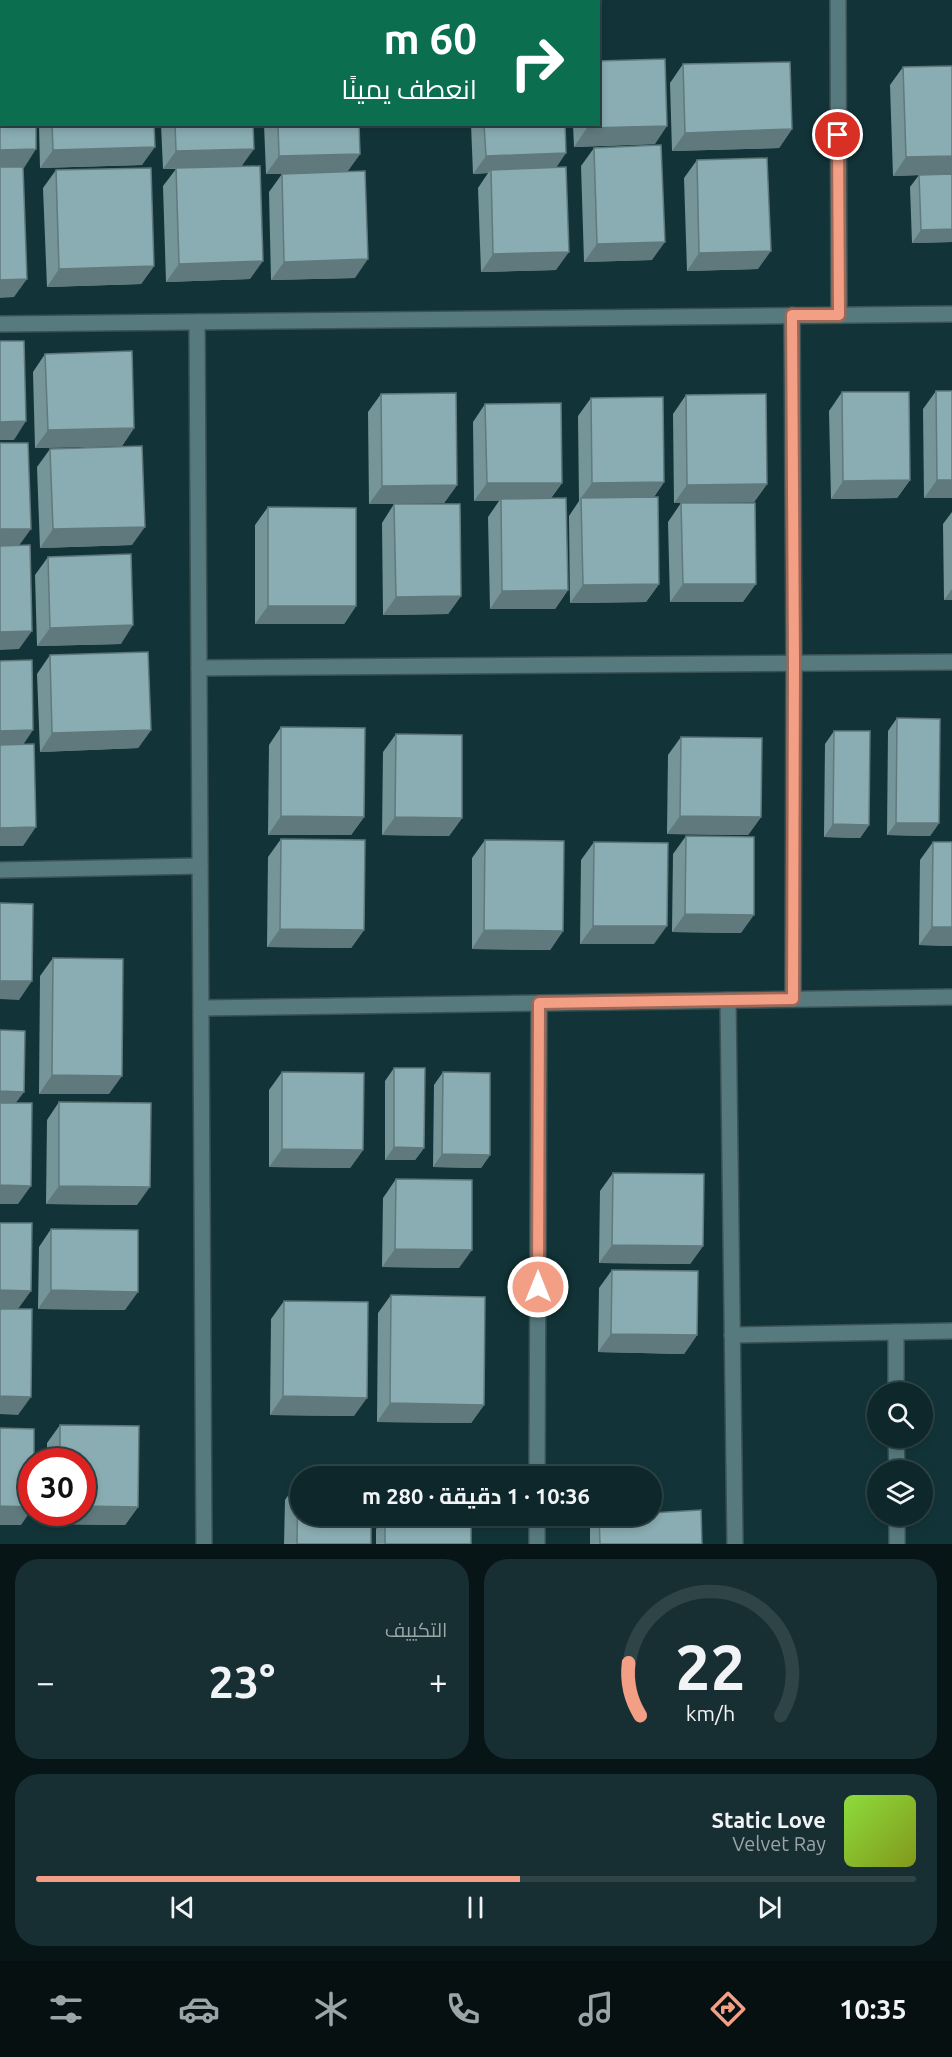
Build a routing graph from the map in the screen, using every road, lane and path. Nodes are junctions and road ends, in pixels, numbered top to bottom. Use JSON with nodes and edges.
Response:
{"nodes":[{"id":1,"x":838,"y":0,"type":"edge"},
{"id":2,"x":952,"y":314,"type":"edge"},
{"id":3,"x":792,"y":315,"type":"junction"},
{"id":4,"x":839,"y":315,"type":"junction"},
{"id":5,"x":197,"y":322,"type":"junction"},
{"id":6,"x":0,"y":324,"type":"edge"},
{"id":7,"x":952,"y":662,"type":"edge"},
{"id":8,"x":794,"y":663,"type":"junction"},
{"id":9,"x":199,"y":668,"type":"junction"},
{"id":10,"x":200,"y":866,"type":"junction"},
{"id":11,"x":0,"y":870,"type":"edge"},
{"id":12,"x":952,"y":997,"type":"edge"},
{"id":13,"x":793,"y":999,"type":"junction"},
{"id":14,"x":728,"y":1000,"type":"junction"},
{"id":15,"x":539,"y":1003,"type":"junction"},
{"id":16,"x":201,"y":1008,"type":"junction"},
{"id":17,"x":896,"y":1332,"type":"junction"},
{"id":18,"x":952,"y":1332,"type":"edge"},
{"id":19,"x":732,"y":1335,"type":"junction"},
{"id":20,"x":896,"y":1382,"type":"edge"},
{"id":21,"x":537,"y":1466,"type":"edge"},
{"id":22,"x":537,"y":1526,"type":"edge"},
{"id":23,"x":897,"y":1526,"type":"edge"},
{"id":24,"x":204,"y":1544,"type":"edge"},
{"id":25,"x":537,"y":1544,"type":"edge"},
{"id":26,"x":735,"y":1544,"type":"edge"},
{"id":27,"x":897,"y":1544,"type":"edge"}],
"edges":[{"from":1,"to":4,"type":"street"},
{"from":2,"to":4,"type":"street"},
{"from":3,"to":4,"type":"street"},
{"from":3,"to":5,"type":"street"},
{"from":3,"to":8,"type":"street"},
{"from":5,"to":6,"type":"street"},
{"from":5,"to":9,"type":"street"},
{"from":7,"to":8,"type":"street"},
{"from":8,"to":9,"type":"street"},
{"from":8,"to":13,"type":"street"},
{"from":9,"to":10,"type":"street"},
{"from":10,"to":11,"type":"street"},
{"from":10,"to":16,"type":"street"},
{"from":12,"to":13,"type":"street"},
{"from":13,"to":14,"type":"street"},
{"from":14,"to":15,"type":"street"},
{"from":14,"to":19,"type":"street"},
{"from":15,"to":16,"type":"street"},
{"from":15,"to":21,"type":"street"},
{"from":16,"to":24,"type":"street"},
{"from":17,"to":18,"type":"street"},
{"from":17,"to":19,"type":"street"},
{"from":17,"to":20,"type":"street"},
{"from":19,"to":26,"type":"street"},
{"from":22,"to":25,"type":"street"},
{"from":23,"to":27,"type":"street"}]}
